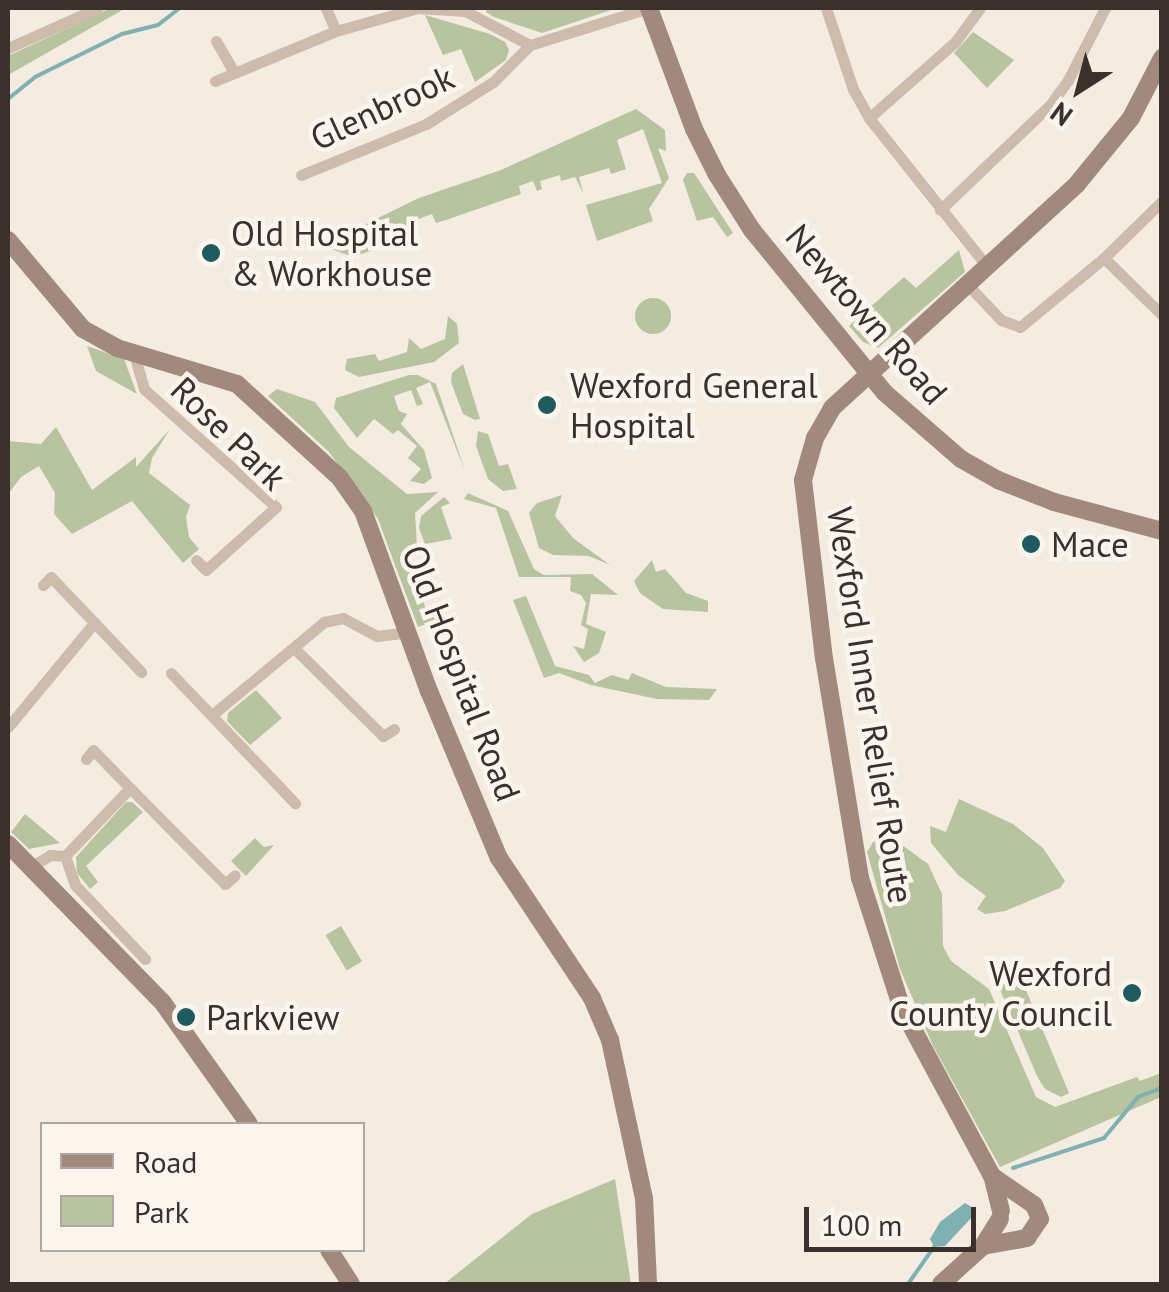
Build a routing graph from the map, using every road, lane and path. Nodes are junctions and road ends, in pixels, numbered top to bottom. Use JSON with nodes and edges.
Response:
{"nodes":[{"id":1,"x":98,"y":8,"type":"edge"},
{"id":2,"x":326,"y":8,"type":"edge"},
{"id":3,"x":649,"y":8,"type":"edge"},
{"id":4,"x":826,"y":8,"type":"edge"},
{"id":5,"x":980,"y":8,"type":"edge"},
{"id":6,"x":1105,"y":8,"type":"edge"},
{"id":7,"x":467,"y":9,"type":"edge"},
{"id":8,"x":76,"y":13,"type":"edge"},
{"id":9,"x":336,"y":31,"type":"junction"},
{"id":10,"x":216,"y":41,"type":"dead end"},
{"id":11,"x":530,"y":45,"type":"junction"},
{"id":12,"x":8,"y":48,"type":"edge"},
{"id":13,"x":1162,"y":58,"type":"edge"},
{"id":14,"x":232,"y":72,"type":"junction"},
{"id":15,"x":215,"y":82,"type":"dead end"},
{"id":16,"x":870,"y":118,"type":"junction"},
{"id":17,"x":301,"y":175,"type":"dead end"},
{"id":18,"x":1162,"y":200,"type":"edge"},
{"id":19,"x":940,"y":210,"type":"junction"},
{"id":20,"x":8,"y":240,"type":"edge"},
{"id":21,"x":1104,"y":258,"type":"junction"},
{"id":22,"x":986,"y":266,"type":"junction"},
{"id":23,"x":965,"y":282,"type":"junction"},
{"id":24,"x":1162,"y":315,"type":"edge"},
{"id":25,"x":134,"y":354,"type":"junction"},
{"id":26,"x":867,"y":372,"type":"junction"},
{"id":27,"x":1162,"y":531,"type":"edge"},
{"id":28,"x":196,"y":560,"type":"dead end"},
{"id":29,"x":43,"y":585,"type":"dead end"},
{"id":30,"x":95,"y":622,"type":"junction"},
{"id":31,"x":408,"y":632,"type":"junction"},
{"id":32,"x":294,"y":648,"type":"junction"},
{"id":33,"x":141,"y":672,"type":"dead end"},
{"id":34,"x":171,"y":673,"type":"dead end"},
{"id":35,"x":212,"y":716,"type":"junction"},
{"id":36,"x":8,"y":727,"type":"edge"},
{"id":37,"x":394,"y":729,"type":"dead end"},
{"id":38,"x":86,"y":760,"type":"dead end"},
{"id":39,"x":130,"y":788,"type":"junction"},
{"id":40,"x":294,"y":804,"type":"dead end"},
{"id":41,"x":8,"y":844,"type":"edge"},
{"id":42,"x":65,"y":856,"type":"junction"},
{"id":43,"x":31,"y":867,"type":"junction"},
{"id":44,"x":234,"y":875,"type":"dead end"},
{"id":45,"x":145,"y":959,"type":"dead end"},
{"id":46,"x":247,"y":1122,"type":"edge"},
{"id":47,"x":992,"y":1176,"type":"junction"},
{"id":48,"x":1020,"y":1199,"type":"junction"},
{"id":49,"x":1000,"y":1215,"type":"junction"},
{"id":50,"x":1012,"y":1238,"type":"junction"},
{"id":51,"x":983,"y":1246,"type":"junction"},
{"id":52,"x":330,"y":1252,"type":"edge"},
{"id":53,"x":350,"y":1284,"type":"edge"},
{"id":54,"x":648,"y":1284,"type":"edge"},
{"id":55,"x":941,"y":1284,"type":"edge"}],
"edges":[{"from":1,"to":8,"type":"street"},
{"from":2,"to":9,"type":"street"},
{"from":3,"to":11,"type":"street","name":"Glenbrook"},
{"from":3,"to":26,"type":"street","name":"Newtown Road"},
{"from":4,"to":16,"type":"street"},
{"from":5,"to":16,"type":"street"},
{"from":6,"to":19,"type":"street"},
{"from":7,"to":9,"type":"street","name":"Glenbrook"},
{"from":7,"to":11,"type":"street","name":"Glenbrook"},
{"from":8,"to":12,"type":"street"},
{"from":9,"to":14,"type":"street","name":"Glenbrook"},
{"from":10,"to":14,"type":"street"},
{"from":11,"to":17,"type":"street","name":"Glenbrook"},
{"from":13,"to":22,"type":"street","name":"Wexford Inner Relief Route"},
{"from":14,"to":15,"type":"street","name":"Glenbrook"},
{"from":16,"to":19,"type":"street"},
{"from":18,"to":21,"type":"street"},
{"from":19,"to":22,"type":"street"},
{"from":20,"to":25,"type":"street","name":"Old Hospital Road"},
{"from":21,"to":23,"type":"street"},
{"from":21,"to":24,"type":"street"},
{"from":22,"to":23,"type":"street","name":"Wexford Inner Relief Route"},
{"from":23,"to":26,"type":"street","name":"Wexford Inner Relief Route"},
{"from":25,"to":28,"type":"street","name":"Rose Park"},
{"from":25,"to":31,"type":"street","name":"Old Hospital Road"},
{"from":26,"to":27,"type":"street","name":"Newtown Road"},
{"from":26,"to":47,"type":"street","name":"Wexford Inner Relief Route"},
{"from":29,"to":30,"type":"street"},
{"from":30,"to":33,"type":"street"},
{"from":30,"to":36,"type":"street"},
{"from":31,"to":32,"type":"street"},
{"from":31,"to":54,"type":"street","name":"Old Hospital Road"},
{"from":32,"to":35,"type":"street"},
{"from":32,"to":37,"type":"street"},
{"from":34,"to":35,"type":"street"},
{"from":35,"to":40,"type":"street"},
{"from":38,"to":39,"type":"street"},
{"from":39,"to":42,"type":"street"},
{"from":39,"to":44,"type":"street"},
{"from":41,"to":43,"type":"street"},
{"from":42,"to":43,"type":"street"},
{"from":42,"to":45,"type":"street"},
{"from":43,"to":46,"type":"street"},
{"from":47,"to":48,"type":"street","name":"Wexford Inner Relief Route"},
{"from":47,"to":49,"type":"street","name":"Wexford Inner Relief Route"},
{"from":48,"to":49,"type":"street"},
{"from":48,"to":50,"type":"street"},
{"from":49,"to":50,"type":"street"},
{"from":49,"to":51,"type":"street"},
{"from":50,"to":51,"type":"street"},
{"from":51,"to":55,"type":"street"},
{"from":52,"to":53,"type":"street"}]}
